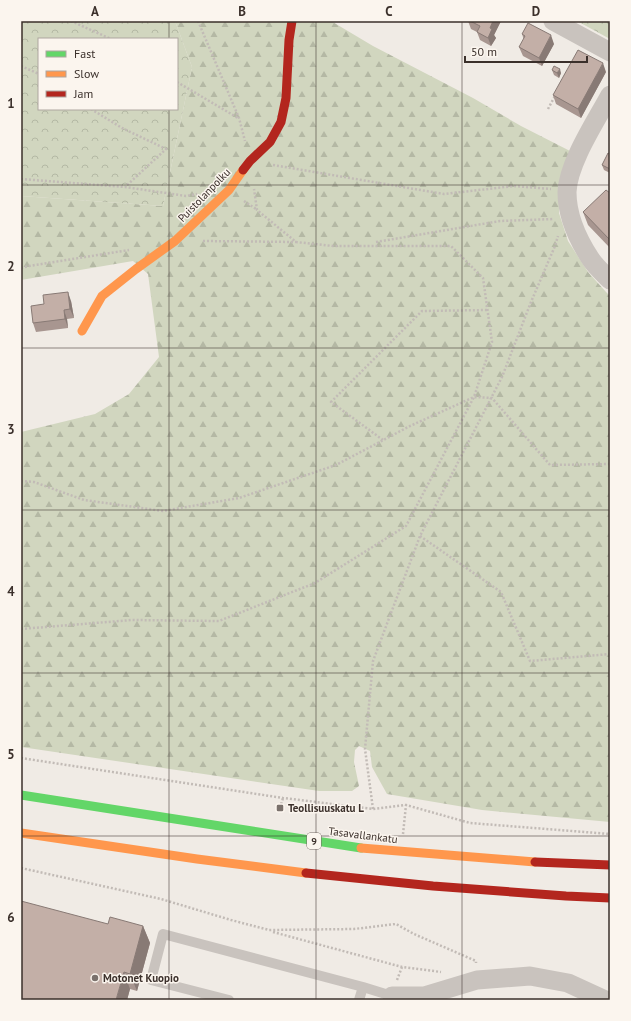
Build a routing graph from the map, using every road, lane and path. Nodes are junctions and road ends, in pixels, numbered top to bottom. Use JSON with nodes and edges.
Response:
{"nodes":[{"id":1,"x":70,"y":21,"type":"edge"},
{"id":2,"x":198,"y":21,"type":"edge"},
{"id":3,"x":292,"y":21,"type":"edge"},
{"id":4,"x":553,"y":21,"type":"edge"},
{"id":5,"x":109,"y":38,"type":"edge"},
{"id":6,"x":610,"y":52,"type":"edge"},
{"id":7,"x":21,"y":66,"type":"edge"},
{"id":8,"x":38,"y":74,"type":"edge"},
{"id":9,"x":178,"y":83,"type":"edge"},
{"id":10,"x":555,"y":95,"type":"edge"},
{"id":11,"x":610,"y":95,"type":"edge"},
{"id":12,"x":548,"y":109,"type":"dead end"},
{"id":13,"x":93,"y":110,"type":"edge"},
{"id":14,"x":239,"y":118,"type":"junction"},
{"id":15,"x":250,"y":161,"type":"junction"},
{"id":16,"x":21,"y":180,"type":"edge"},
{"id":17,"x":125,"y":187,"type":"junction"},
{"id":18,"x":229,"y":190,"type":"junction"},
{"id":19,"x":567,"y":191,"type":"junction"},
{"id":20,"x":200,"y":194,"type":"dead end"},
{"id":21,"x":257,"y":210,"type":"junction"},
{"id":22,"x":569,"y":220,"type":"junction"},
{"id":23,"x":376,"y":242,"type":"dead end"},
{"id":24,"x":610,"y":280,"type":"edge"},
{"id":25,"x":488,"y":310,"type":"junction"},
{"id":26,"x":82,"y":331,"type":"dead end"},
{"id":27,"x":474,"y":397,"type":"junction"},
{"id":28,"x":492,"y":398,"type":"junction"},
{"id":29,"x":383,"y":440,"type":"junction"},
{"id":30,"x":610,"y":464,"type":"edge"},
{"id":31,"x":21,"y":480,"type":"edge"},
{"id":32,"x":420,"y":536,"type":"junction"},
{"id":33,"x":21,"y":629,"type":"edge"},
{"id":34,"x":610,"y":654,"type":"edge"},
{"id":35,"x":21,"y":758,"type":"edge"},
{"id":36,"x":21,"y":795,"type":"edge"},
{"id":37,"x":283,"y":798,"type":"junction"},
{"id":38,"x":406,"y":805,"type":"junction"},
{"id":39,"x":280,"y":808,"type":"dead end"},
{"id":40,"x":373,"y":810,"type":"junction"},
{"id":41,"x":21,"y":833,"type":"edge"},
{"id":42,"x":403,"y":834,"type":"dead end"},
{"id":43,"x":610,"y":834,"type":"edge"},
{"id":44,"x":610,"y":865,"type":"edge"},
{"id":45,"x":21,"y":868,"type":"edge"},
{"id":46,"x":610,"y":898,"type":"edge"},
{"id":47,"x":269,"y":930,"type":"junction"},
{"id":48,"x":476,"y":961,"type":"junction"},
{"id":49,"x":448,"y":970,"type":"dead end"},
{"id":50,"x":473,"y":971,"type":"junction"},
{"id":51,"x":363,"y":987,"type":"junction"},
{"id":52,"x":384,"y":996,"type":"edge"},
{"id":53,"x":229,"y":1000,"type":"edge"},
{"id":54,"x":359,"y":1000,"type":"edge"},
{"id":55,"x":605,"y":1000,"type":"edge"}],
"edges":[{"from":1,"to":5,"type":"path"},
{"from":2,"to":14,"type":"path"},
{"from":3,"to":15,"type":"main road","name":"Puistolanpolku"},
{"from":4,"to":6,"type":"street"},
{"from":7,"to":8,"type":"path"},
{"from":9,"to":14,"type":"path"},
{"from":10,"to":12,"type":"path"},
{"from":11,"to":19,"type":"street"},
{"from":13,"to":17,"type":"path"},
{"from":14,"to":15,"type":"path"},
{"from":15,"to":18,"type":"main road","name":"Puistolanpolku"},
{"from":15,"to":19,"type":"path"},
{"from":15,"to":21,"type":"path"},
{"from":16,"to":17,"type":"path"},
{"from":17,"to":20,"type":"path"},
{"from":18,"to":21,"type":"path"},
{"from":18,"to":26,"type":"main road","name":"Puistolanpolku"},
{"from":19,"to":22,"type":"street"},
{"from":21,"to":25,"type":"path"},
{"from":22,"to":23,"type":"path"},
{"from":22,"to":24,"type":"street"},
{"from":22,"to":28,"type":"path"},
{"from":25,"to":27,"type":"path"},
{"from":25,"to":29,"type":"path"},
{"from":27,"to":28,"type":"path"},
{"from":27,"to":29,"type":"path"},
{"from":27,"to":33,"type":"path"},
{"from":28,"to":30,"type":"path"},
{"from":28,"to":32,"type":"path"},
{"from":29,"to":31,"type":"path"},
{"from":32,"to":34,"type":"path"},
{"from":32,"to":40,"type":"path"},
{"from":35,"to":37,"type":"path"},
{"from":36,"to":44,"type":"main road","name":"Tasavallankatu","number":"9"},
{"from":37,"to":39,"type":"path"},
{"from":37,"to":40,"type":"path"},
{"from":38,"to":40,"type":"path"},
{"from":38,"to":42,"type":"path"},
{"from":38,"to":43,"type":"path"},
{"from":41,"to":46,"type":"main road"},
{"from":45,"to":47,"type":"path"},
{"from":47,"to":48,"type":"path"},
{"from":47,"to":49,"type":"path"},
{"from":48,"to":50,"type":"path"},
{"from":48,"to":50,"type":"path"},
{"from":50,"to":52,"type":"street"},
{"from":50,"to":55,"type":"street"},
{"from":51,"to":52,"type":"lane"},
{"from":51,"to":53,"type":"lane"},
{"from":51,"to":54,"type":"lane"}]}
